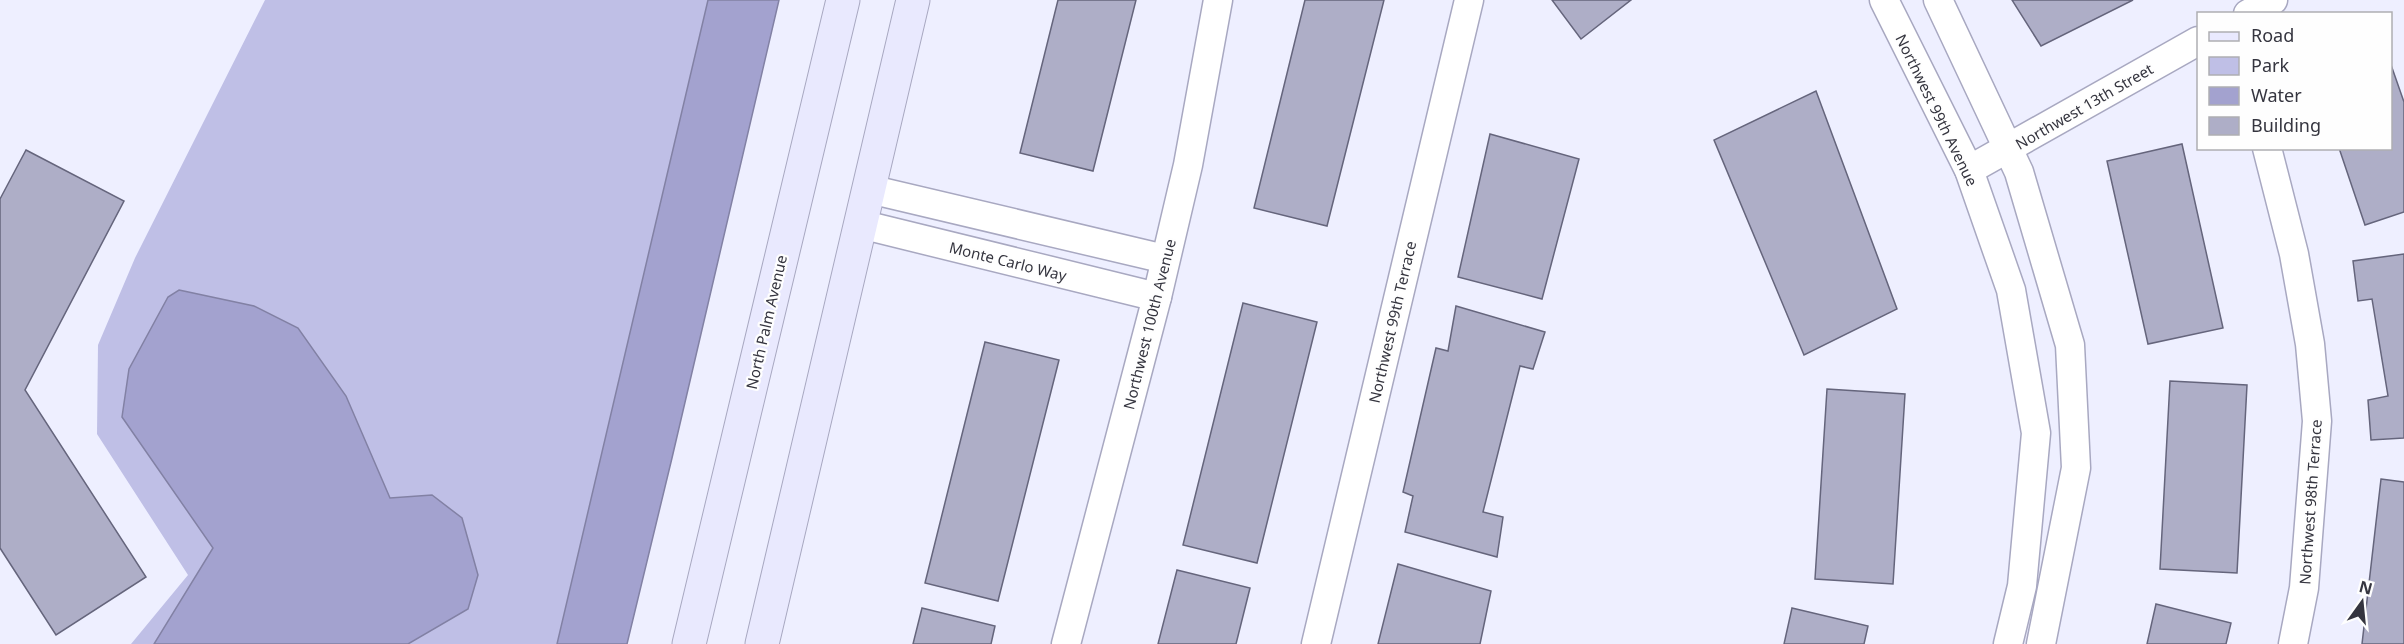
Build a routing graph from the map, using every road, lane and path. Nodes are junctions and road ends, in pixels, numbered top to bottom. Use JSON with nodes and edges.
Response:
{"nodes":[{"id":1,"x":843,"y":0,"type":"edge"},
{"id":2,"x":913,"y":0,"type":"edge"},
{"id":3,"x":1218,"y":0,"type":"edge"},
{"id":4,"x":1469,"y":0,"type":"edge"},
{"id":5,"x":1884,"y":0,"type":"edge"},
{"id":6,"x":1938,"y":0,"type":"edge"},
{"id":7,"x":2273,"y":0,"type":"edge"},
{"id":8,"x":2252,"y":12,"type":"edge"},
{"id":9,"x":2197,"y":42,"type":"edge"},
{"id":10,"x":2009,"y":148,"type":"junction"},
{"id":11,"x":2267,"y":150,"type":"edge"},
{"id":12,"x":1969,"y":170,"type":"junction"},
{"id":13,"x":869,"y":189,"type":"junction"},
{"id":14,"x":860,"y":224,"type":"junction"},
{"id":15,"x":1165,"y":259,"type":"junction"},
{"id":16,"x":1157,"y":297,"type":"junction"},
{"id":17,"x":690,"y":644,"type":"edge"},
{"id":18,"x":762,"y":644,"type":"edge"},
{"id":19,"x":1065,"y":644,"type":"edge"},
{"id":20,"x":1316,"y":644,"type":"edge"},
{"id":21,"x":2008,"y":644,"type":"edge"},
{"id":22,"x":2041,"y":644,"type":"edge"},
{"id":23,"x":2292,"y":644,"type":"edge"}],
"edges":[{"from":1,"to":17,"type":"main road","name":"North Palm Avenue"},
{"from":2,"to":13,"type":"main road"},
{"from":3,"to":15,"type":"street","name":"Northwest 100th Avenue"},
{"from":4,"to":20,"type":"street","name":"Northwest 99th Terrace"},
{"from":5,"to":12,"type":"street","name":"Northwest 99th Avenue"},
{"from":6,"to":10,"type":"street"},
{"from":7,"to":8,"type":"street"},
{"from":9,"to":10,"type":"street","name":"Northwest 13th Street"},
{"from":10,"to":12,"type":"street","name":"Northwest 13th Street"},
{"from":10,"to":22,"type":"street"},
{"from":11,"to":23,"type":"street","name":"Northwest 98th Terrace"},
{"from":12,"to":21,"type":"street","name":"Northwest 99th Avenue"},
{"from":13,"to":14,"type":"main road"},
{"from":13,"to":15,"type":"street"},
{"from":14,"to":16,"type":"street","name":"Monte Carlo Way"},
{"from":14,"to":18,"type":"main road"},
{"from":15,"to":16,"type":"street","name":"Northwest 100th Avenue"},
{"from":16,"to":19,"type":"street","name":"Northwest 100th Avenue"}]}
